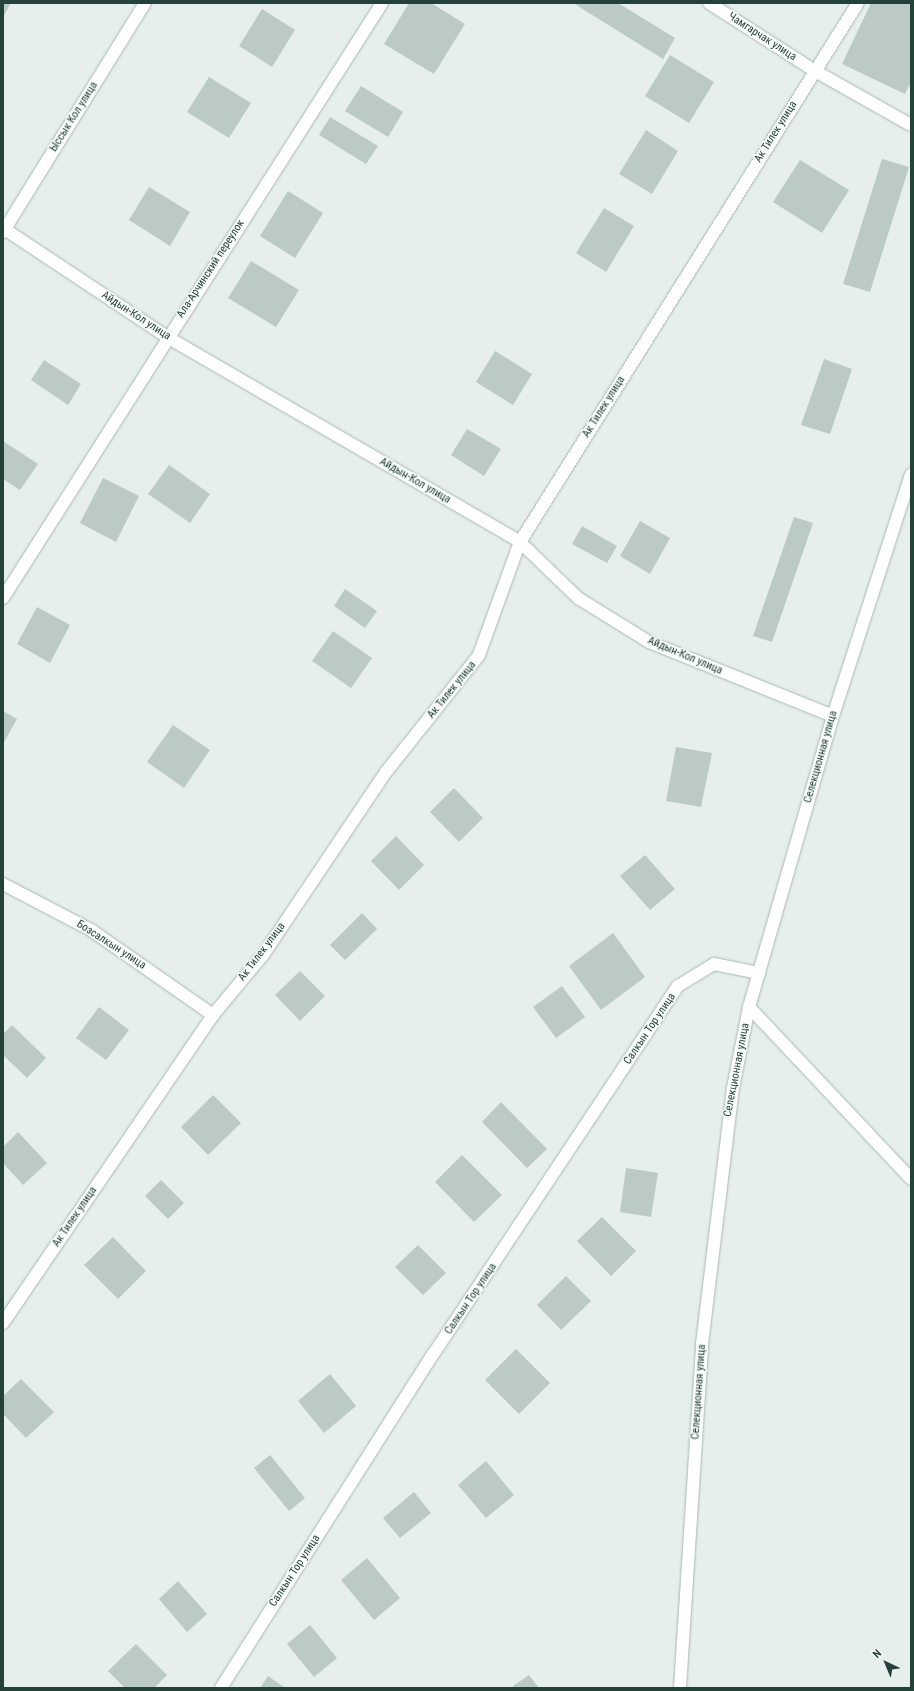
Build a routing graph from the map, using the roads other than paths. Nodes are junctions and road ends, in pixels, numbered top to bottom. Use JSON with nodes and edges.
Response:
{"nodes":[{"id":1,"x":145,"y":3,"type":"edge"},
{"id":2,"x":382,"y":3,"type":"edge"},
{"id":3,"x":709,"y":3,"type":"edge"},
{"id":4,"x":858,"y":3,"type":"edge"},
{"id":5,"x":815,"y":71,"type":"junction"},
{"id":6,"x":911,"y":125,"type":"edge"},
{"id":7,"x":4,"y":230,"type":"edge"},
{"id":8,"x":167,"y":337,"type":"junction"},
{"id":9,"x":911,"y":474,"type":"edge"},
{"id":10,"x":520,"y":542,"type":"junction"},
{"id":11,"x":3,"y":598,"type":"edge"},
{"id":12,"x":833,"y":716,"type":"junction"},
{"id":13,"x":3,"y":884,"type":"edge"},
{"id":14,"x":759,"y":973,"type":"junction"},
{"id":15,"x":749,"y":1007,"type":"junction"},
{"id":16,"x":213,"y":1015,"type":"junction"},
{"id":17,"x":911,"y":1179,"type":"edge"},
{"id":18,"x":3,"y":1323,"type":"edge"},
{"id":19,"x":220,"y":1688,"type":"edge"},
{"id":20,"x":680,"y":1688,"type":"edge"}],
"edges":[{"from":1,"to":7,"type":"street","name":"Ыссык Кол улица"},
{"from":2,"to":8,"type":"street","name":"Ала-Арчинский переулок"},
{"from":3,"to":5,"type":"street","name":"Чамгарчак улица"},
{"from":4,"to":5,"type":"street","name":"Ак Тилек улица"},
{"from":5,"to":6,"type":"street","name":"Чамгарчак улица"},
{"from":5,"to":10,"type":"street","name":"Ак Тилек улица"},
{"from":7,"to":8,"type":"street","name":"Айдын-Кол улица"},
{"from":8,"to":10,"type":"street","name":"Айдын-Кол улица"},
{"from":8,"to":11,"type":"street","name":"Ала-Арчинский переулок"},
{"from":9,"to":12,"type":"street","name":"Селекционная улица"},
{"from":10,"to":12,"type":"street","name":"Айдын-Кол улица"},
{"from":10,"to":16,"type":"street","name":"Ак Тилек улица"},
{"from":12,"to":14,"type":"street","name":"Селекционная улица"},
{"from":13,"to":16,"type":"street","name":"Бозсалкын улица"},
{"from":14,"to":15,"type":"street","name":"Селекционная улица"},
{"from":14,"to":19,"type":"street","name":"Салкын Тор улица"},
{"from":15,"to":17,"type":"street"},
{"from":15,"to":20,"type":"street","name":"Селекционная улица"},
{"from":16,"to":18,"type":"street","name":"Ак Тилек улица"}]}
